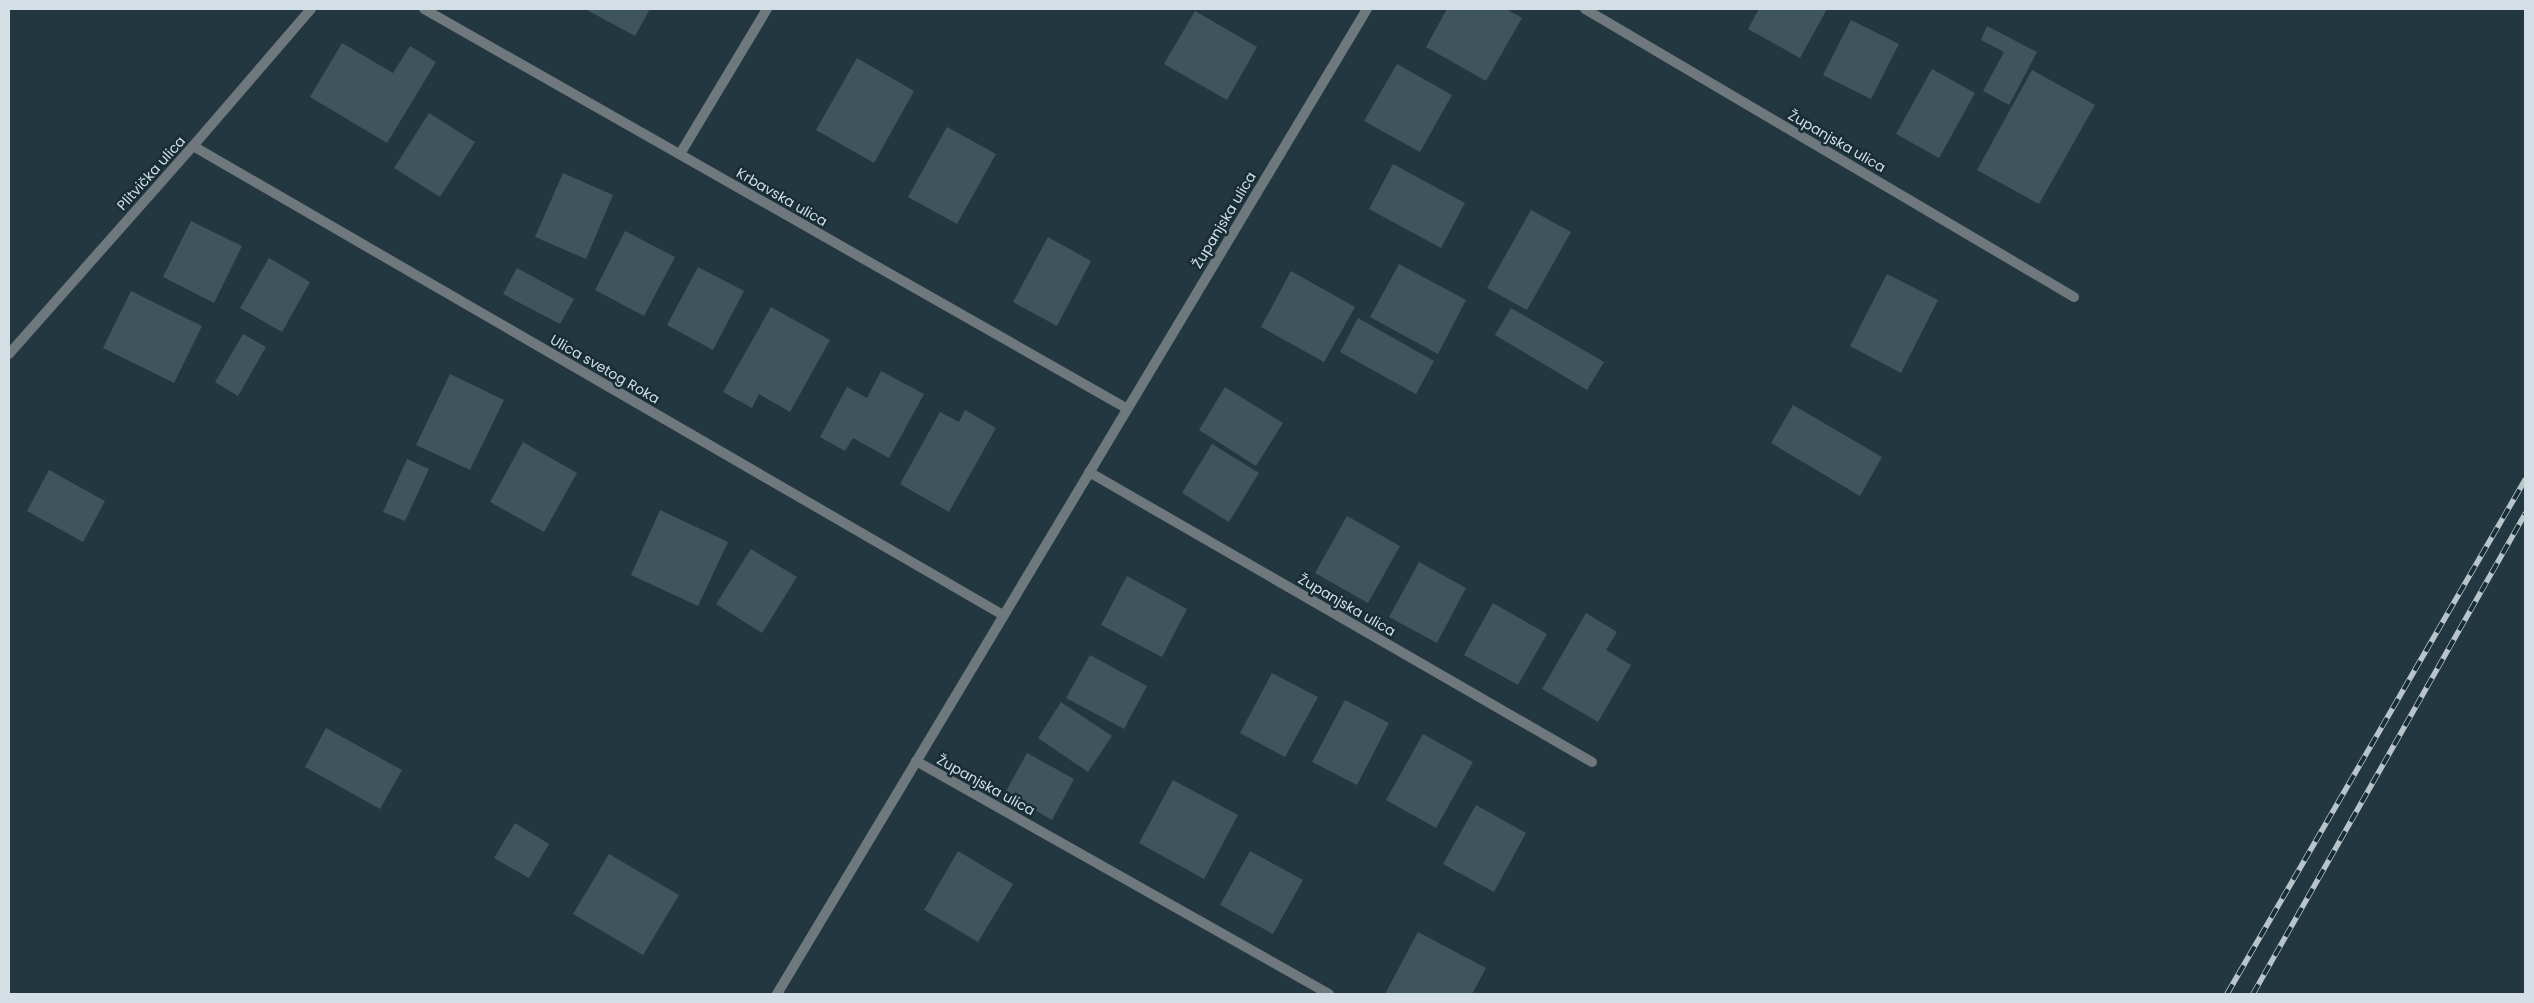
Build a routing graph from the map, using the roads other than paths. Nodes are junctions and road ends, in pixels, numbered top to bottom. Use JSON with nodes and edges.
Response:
{"nodes":[{"id":1,"x":311,"y":9,"type":"edge"},
{"id":2,"x":424,"y":9,"type":"edge"},
{"id":3,"x":767,"y":9,"type":"edge"},
{"id":4,"x":1367,"y":9,"type":"edge"},
{"id":5,"x":1585,"y":9,"type":"edge"},
{"id":6,"x":194,"y":146,"type":"junction"},
{"id":7,"x":680,"y":154,"type":"junction"},
{"id":8,"x":2074,"y":297,"type":"dead end"},
{"id":9,"x":9,"y":354,"type":"edge"},
{"id":10,"x":1126,"y":408,"type":"junction"},
{"id":11,"x":1089,"y":472,"type":"junction"},
{"id":12,"x":1003,"y":615,"type":"junction"},
{"id":13,"x":916,"y":761,"type":"junction"},
{"id":14,"x":1592,"y":762,"type":"dead end"},
{"id":15,"x":776,"y":994,"type":"edge"},
{"id":16,"x":1330,"y":994,"type":"edge"}],
"edges":[{"from":1,"to":6,"type":"street","name":"Plitvička ulica"},
{"from":2,"to":7,"type":"street","name":"Krbavska ulica"},
{"from":3,"to":7,"type":"street"},
{"from":4,"to":10,"type":"street","name":"Županjska ulica"},
{"from":5,"to":8,"type":"street","name":"Županjska ulica"},
{"from":6,"to":9,"type":"street","name":"Plitvička ulica"},
{"from":6,"to":12,"type":"street","name":"Ulica svetog Roka"},
{"from":7,"to":10,"type":"street","name":"Krbavska ulica"},
{"from":10,"to":11,"type":"street","name":"Županjska ulica"},
{"from":11,"to":12,"type":"street","name":"Županjska ulica"},
{"from":11,"to":14,"type":"street","name":"Županjska ulica"},
{"from":12,"to":13,"type":"street","name":"Županjska ulica"},
{"from":13,"to":15,"type":"street","name":"Županjska ulica"},
{"from":13,"to":16,"type":"street","name":"Županjska ulica"}]}
